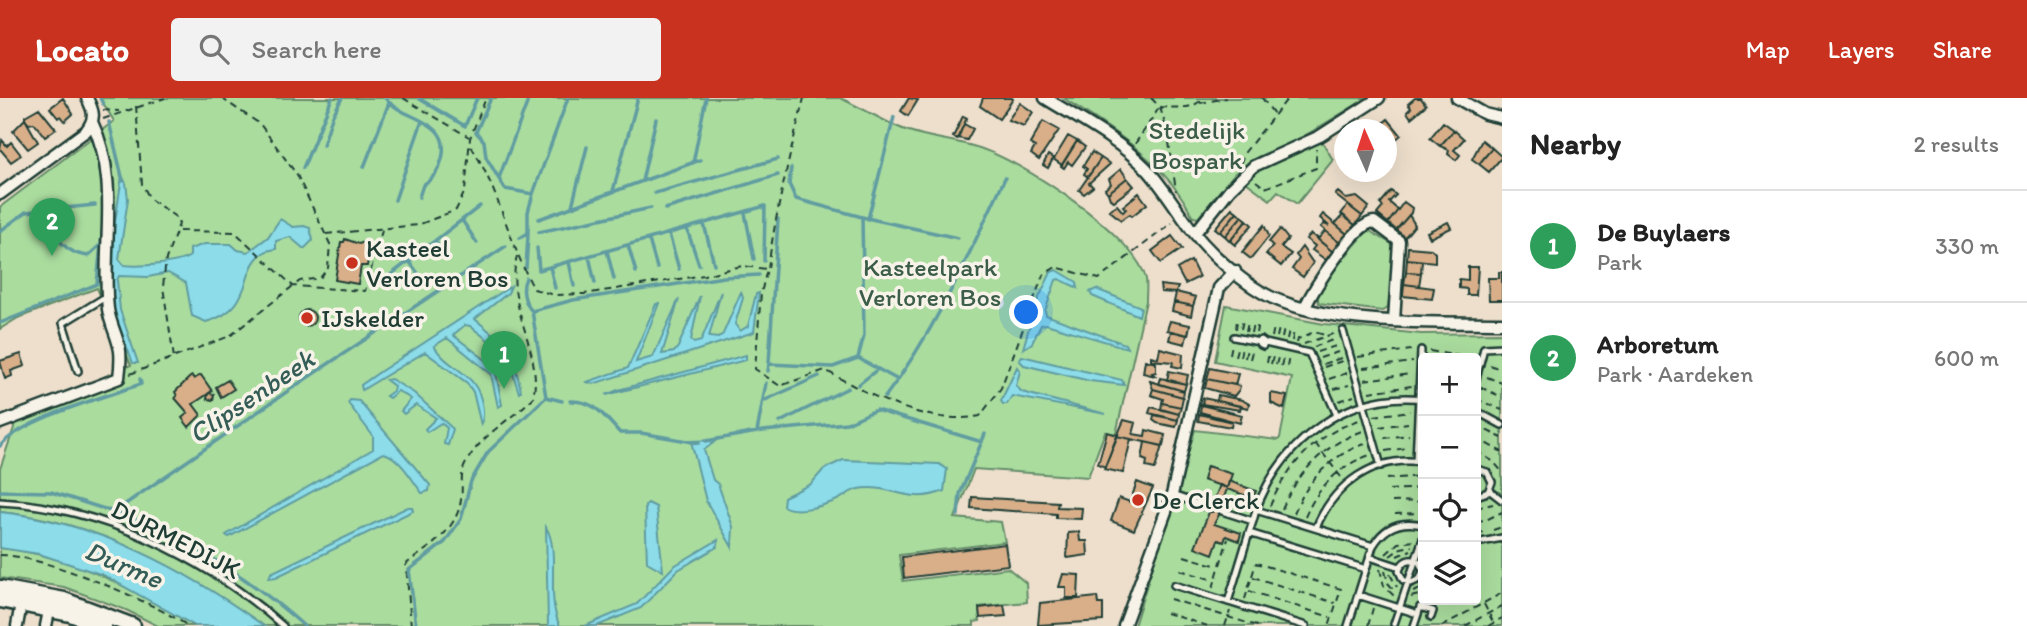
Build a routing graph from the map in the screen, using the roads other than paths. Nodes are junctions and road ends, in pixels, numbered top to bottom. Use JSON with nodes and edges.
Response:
{"nodes":[{"id":1,"x":87,"y":98,"type":"edge"},
{"id":2,"x":1045,"y":98,"type":"edge"},
{"id":3,"x":1379,"y":98,"type":"edge"},
{"id":4,"x":1457,"y":98,"type":"edge"},
{"id":5,"x":1502,"y":118,"type":"edge"},
{"id":6,"x":92,"y":122,"type":"junction"},
{"id":7,"x":0,"y":194,"type":"edge"},
{"id":8,"x":1195,"y":233,"type":"junction"},
{"id":9,"x":1235,"y":271,"type":"junction"},
{"id":10,"x":107,"y":296,"type":"junction"},
{"id":11,"x":1304,"y":309,"type":"junction"},
{"id":12,"x":1394,"y":321,"type":"junction"},
{"id":13,"x":1502,"y":323,"type":"edge"},
{"id":14,"x":1234,"y":337,"type":"dead end"},
{"id":15,"x":1348,"y":345,"type":"road end"},
{"id":16,"x":1502,"y":347,"type":"edge"},
{"id":17,"x":1421,"y":350,"type":"road end"},
{"id":18,"x":1421,"y":353,"type":"edge"},
{"id":19,"x":1481,"y":360,"type":"edge"},
{"id":20,"x":78,"y":370,"type":"dead end"},
{"id":21,"x":1418,"y":399,"type":"edge"},
{"id":22,"x":1365,"y":405,"type":"junction"},
{"id":23,"x":1481,"y":414,"type":"edge"},
{"id":24,"x":1337,"y":415,"type":"junction"},
{"id":25,"x":0,"y":423,"type":"edge"},
{"id":26,"x":1418,"y":423,"type":"edge"},
{"id":27,"x":1502,"y":425,"type":"edge"},
{"id":28,"x":1418,"y":444,"type":"edge"},
{"id":29,"x":1418,"y":462,"type":"edge"},
{"id":30,"x":1381,"y":466,"type":"junction"},
{"id":31,"x":1481,"y":471,"type":"edge"},
{"id":32,"x":1489,"y":490,"type":"junction"},
{"id":33,"x":1481,"y":494,"type":"edge"},
{"id":34,"x":1172,"y":495,"type":"junction"},
{"id":35,"x":1501,"y":498,"type":"edge"},
{"id":36,"x":0,"y":502,"type":"edge"},
{"id":37,"x":1211,"y":508,"type":"dead end"},
{"id":38,"x":1256,"y":510,"type":"junction"},
{"id":39,"x":1222,"y":512,"type":"dead end"},
{"id":40,"x":1253,"y":521,"type":"junction"},
{"id":41,"x":1418,"y":525,"type":"edge"},
{"id":42,"x":1316,"y":528,"type":"junction"},
{"id":43,"x":1249,"y":533,"type":"junction"},
{"id":44,"x":1502,"y":537,"type":"edge"},
{"id":45,"x":1481,"y":541,"type":"edge"},
{"id":46,"x":1422,"y":542,"type":"edge"},
{"id":47,"x":1373,"y":546,"type":"junction"},
{"id":48,"x":1370,"y":557,"type":"junction"},
{"id":49,"x":1416,"y":560,"type":"junction"},
{"id":50,"x":1418,"y":563,"type":"edge"},
{"id":51,"x":1400,"y":568,"type":"junction"},
{"id":52,"x":1366,"y":569,"type":"junction"},
{"id":53,"x":1418,"y":580,"type":"edge"},
{"id":54,"x":1408,"y":583,"type":"junction"},
{"id":55,"x":1174,"y":585,"type":"dead end"},
{"id":56,"x":0,"y":588,"type":"edge"},
{"id":57,"x":1358,"y":595,"type":"junction"},
{"id":58,"x":22,"y":597,"type":"junction"},
{"id":59,"x":0,"y":600,"type":"edge"},
{"id":60,"x":1230,"y":602,"type":"junction"},
{"id":61,"x":51,"y":603,"type":"junction"},
{"id":62,"x":1400,"y":608,"type":"junction"},
{"id":63,"x":1418,"y":614,"type":"junction"},
{"id":64,"x":1431,"y":617,"type":"dead end"},
{"id":65,"x":1394,"y":624,"type":"dead end"},
{"id":66,"x":16,"y":626,"type":"edge"},
{"id":67,"x":46,"y":626,"type":"edge"},
{"id":68,"x":104,"y":626,"type":"edge"},
{"id":69,"x":132,"y":626,"type":"edge"},
{"id":70,"x":283,"y":626,"type":"edge"},
{"id":71,"x":1124,"y":626,"type":"edge"},
{"id":72,"x":1306,"y":626,"type":"edge"},
{"id":73,"x":1348,"y":626,"type":"edge"},
{"id":74,"x":1414,"y":626,"type":"edge"}],
"edges":[{"from":1,"to":6,"type":"street"},
{"from":2,"to":8,"type":"street"},
{"from":3,"to":8,"type":"street"},
{"from":4,"to":5,"type":"street"},
{"from":6,"to":7,"type":"street"},
{"from":6,"to":10,"type":"street"},
{"from":8,"to":9,"type":"street"},
{"from":9,"to":11,"type":"street"},
{"from":9,"to":34,"type":"street"},
{"from":10,"to":20,"type":"lane"},
{"from":10,"to":25,"type":"street"},
{"from":11,"to":12,"type":"street"},
{"from":11,"to":12,"type":"street"},
{"from":12,"to":13,"type":"street"},
{"from":14,"to":24,"type":"lane"},
{"from":15,"to":22,"type":"lane"},
{"from":16,"to":19,"type":"lane"},
{"from":17,"to":18,"type":"lane"},
{"from":21,"to":22,"type":"lane"},
{"from":22,"to":24,"type":"lane"},
{"from":22,"to":30,"type":"lane"},
{"from":23,"to":27,"type":"lane"},
{"from":24,"to":38,"type":"lane"},
{"from":26,"to":28,"type":"lane"},
{"from":29,"to":30,"type":"lane"},
{"from":30,"to":42,"type":"lane"},
{"from":31,"to":32,"type":"lane"},
{"from":32,"to":33,"type":"lane"},
{"from":32,"to":35,"type":"lane"},
{"from":34,"to":37,"type":"lane"},
{"from":34,"to":71,"type":"street"},
{"from":36,"to":70,"type":"lane","name":"DURMEDIJK"},
{"from":38,"to":40,"type":"lane"},
{"from":38,"to":42,"type":"lane"},
{"from":39,"to":40,"type":"lane"},
{"from":40,"to":43,"type":"lane"},
{"from":41,"to":47,"type":"lane"},
{"from":42,"to":47,"type":"lane"},
{"from":43,"to":52,"type":"lane"},
{"from":43,"to":60,"type":"lane"},
{"from":44,"to":45,"type":"lane"},
{"from":46,"to":49,"type":"lane"},
{"from":47,"to":48,"type":"lane"},
{"from":48,"to":51,"type":"lane"},
{"from":48,"to":52,"type":"lane"},
{"from":49,"to":50,"type":"lane"},
{"from":49,"to":51,"type":"lane"},
{"from":49,"to":54,"type":"lane"},
{"from":51,"to":54,"type":"lane"},
{"from":52,"to":57,"type":"lane"},
{"from":53,"to":54,"type":"lane"},
{"from":54,"to":62,"type":"lane"},
{"from":55,"to":60,"type":"lane"},
{"from":56,"to":58,"type":"main road"},
{"from":57,"to":62,"type":"lane"},
{"from":57,"to":73,"type":"lane"},
{"from":58,"to":59,"type":"main road"},
{"from":58,"to":61,"type":"main road"},
{"from":58,"to":66,"type":"street"},
{"from":60,"to":72,"type":"lane"},
{"from":61,"to":67,"type":"street"},
{"from":61,"to":68,"type":"main road"},
{"from":61,"to":69,"type":"main road"},
{"from":62,"to":63,"type":"lane"},
{"from":62,"to":65,"type":"lane"},
{"from":63,"to":64,"type":"lane"},
{"from":63,"to":74,"type":"lane"}]}
